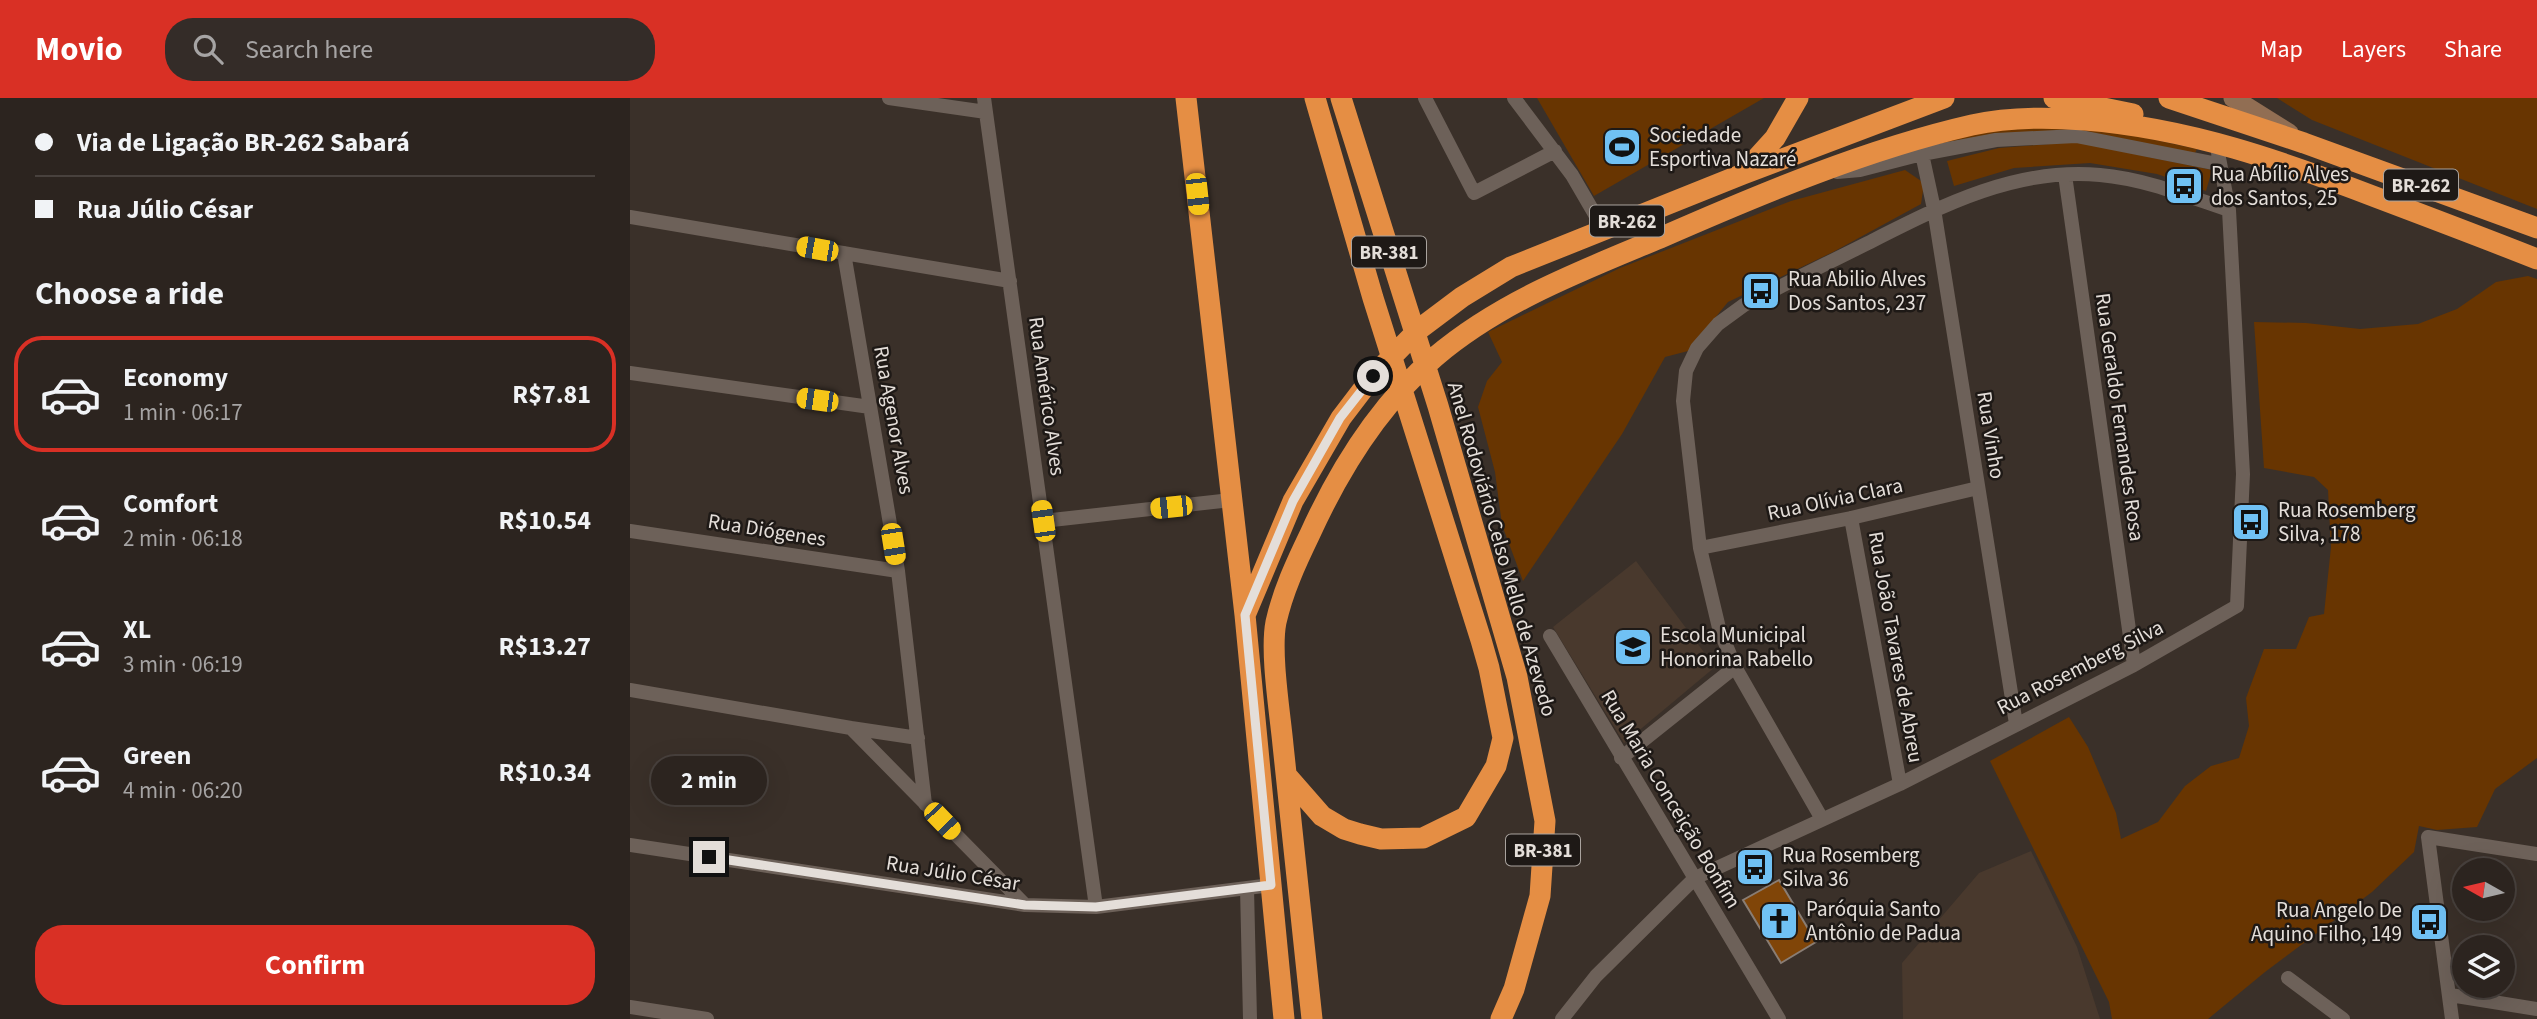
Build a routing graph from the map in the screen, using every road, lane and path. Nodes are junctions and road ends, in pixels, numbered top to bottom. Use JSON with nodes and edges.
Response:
{"nodes":[{"id":1,"x":889,"y":98,"type":"edge"},
{"id":2,"x":1186,"y":98,"type":"edge"},
{"id":3,"x":1315,"y":98,"type":"edge"},
{"id":4,"x":1341,"y":98,"type":"edge"},
{"id":5,"x":1425,"y":98,"type":"edge"},
{"id":6,"x":1514,"y":98,"type":"edge"},
{"id":7,"x":1798,"y":98,"type":"edge"},
{"id":8,"x":1944,"y":98,"type":"edge"},
{"id":9,"x":2054,"y":98,"type":"edge"},
{"id":10,"x":2169,"y":98,"type":"edge"},
{"id":11,"x":2233,"y":98,"type":"edge"},
{"id":12,"x":985,"y":105,"type":"edge"},
{"id":13,"x":2194,"y":136,"type":"junction"},
{"id":14,"x":2216,"y":142,"type":"junction"},
{"id":15,"x":2304,"y":143,"type":"junction"},
{"id":16,"x":1555,"y":150,"type":"junction"},
{"id":17,"x":1922,"y":154,"type":"junction"},
{"id":18,"x":2218,"y":164,"type":"junction"},
{"id":19,"x":1743,"y":174,"type":"junction"},
{"id":20,"x":2065,"y":174,"type":"junction"},
{"id":21,"x":1812,"y":175,"type":"junction"},
{"id":22,"x":1934,"y":209,"type":"junction"},
{"id":23,"x":2229,"y":210,"type":"junction"},
{"id":24,"x":630,"y":217,"type":"edge"},
{"id":25,"x":2537,"y":228,"type":"edge"},
{"id":26,"x":1604,"y":230,"type":"junction"},
{"id":27,"x":844,"y":253,"type":"junction"},
{"id":28,"x":2537,"y":259,"type":"edge"},
{"id":29,"x":1010,"y":281,"type":"junction"},
{"id":30,"x":630,"y":373,"type":"edge"},
{"id":31,"x":870,"y":407,"type":"junction"},
{"id":32,"x":1978,"y":488,"type":"junction"},
{"id":33,"x":1231,"y":500,"type":"junction"},
{"id":34,"x":1851,"y":518,"type":"junction"},
{"id":35,"x":1043,"y":521,"type":"junction"},
{"id":36,"x":630,"y":531,"type":"edge"},
{"id":37,"x":1700,"y":548,"type":"junction"},
{"id":38,"x":898,"y":572,"type":"junction"},
{"id":39,"x":1245,"y":615,"type":"junction"},
{"id":40,"x":1550,"y":636,"type":"dead end"},
{"id":41,"x":2134,"y":665,"type":"junction"},
{"id":42,"x":1735,"y":667,"type":"junction"},
{"id":43,"x":630,"y":690,"type":"edge"},
{"id":44,"x":2017,"y":724,"type":"junction"},
{"id":45,"x":851,"y":728,"type":"junction"},
{"id":46,"x":918,"y":738,"type":"junction"},
{"id":47,"x":1621,"y":758,"type":"junction"},
{"id":48,"x":1287,"y":776,"type":"junction"},
{"id":49,"x":1900,"y":784,"type":"junction"},
{"id":50,"x":925,"y":804,"type":"junction"},
{"id":51,"x":1822,"y":819,"type":"junction"},
{"id":52,"x":630,"y":845,"type":"edge"},
{"id":53,"x":2537,"y":854,"type":"edge"},
{"id":54,"x":1695,"y":878,"type":"junction"},
{"id":55,"x":1271,"y":885,"type":"junction"},
{"id":56,"x":1247,"y":888,"type":"junction"},
{"id":57,"x":1025,"y":905,"type":"junction"},
{"id":58,"x":1096,"y":907,"type":"junction"},
{"id":59,"x":2288,"y":978,"type":"dead end"},
{"id":60,"x":2449,"y":995,"type":"junction"},
{"id":61,"x":630,"y":1007,"type":"edge"},
{"id":62,"x":2537,"y":1009,"type":"edge"},
{"id":63,"x":706,"y":1019,"type":"edge"},
{"id":64,"x":1250,"y":1019,"type":"edge"},
{"id":65,"x":1284,"y":1019,"type":"edge"},
{"id":66,"x":1312,"y":1019,"type":"edge"},
{"id":67,"x":1501,"y":1019,"type":"edge"},
{"id":68,"x":1562,"y":1019,"type":"edge"},
{"id":69,"x":1779,"y":1019,"type":"edge"},
{"id":70,"x":2343,"y":1019,"type":"edge"},
{"id":71,"x":2452,"y":1019,"type":"edge"}],
"edges":[{"from":1,"to":12,"type":"street"},
{"from":2,"to":33,"type":"highway"},
{"from":3,"to":48,"type":"highway"},
{"from":4,"to":67,"type":"highway","name":"Anel Rodoviário Celso Mello de Azevedo","number":"BR-381"},
{"from":5,"to":16,"type":"street"},
{"from":6,"to":16,"type":"street"},
{"from":7,"to":19,"type":"highway"},
{"from":8,"to":19,"type":"highway","number":"BR-262"},
{"from":9,"to":13,"type":"highway"},
{"from":10,"to":15,"type":"highway","number":"BR-262"},
{"from":11,"to":15,"type":"street"},
{"from":12,"to":29,"type":"street","name":"Rua Américo Alves"},
{"from":13,"to":14,"type":"highway","number":"BR-262"},
{"from":13,"to":21,"type":"highway","number":"BR-262"},
{"from":14,"to":18,"type":"street","name":"Rua Rosemberg Silva"},
{"from":14,"to":28,"type":"highway","number":"BR-262"},
{"from":15,"to":25,"type":"highway","number":"BR-262"},
{"from":16,"to":26,"type":"street"},
{"from":17,"to":18,"type":"street"},
{"from":17,"to":21,"type":"street"},
{"from":17,"to":22,"type":"street","name":"Rua Vinho"},
{"from":18,"to":23,"type":"street","name":"Rua Rosemberg Silva"},
{"from":19,"to":26,"type":"highway","number":"BR-262"},
{"from":20,"to":22,"type":"street"},
{"from":20,"to":23,"type":"street"},
{"from":20,"to":41,"type":"street","name":"Rua Geraldo Fernandes Rosa"},
{"from":21,"to":48,"type":"highway","number":"BR-262"},
{"from":22,"to":32,"type":"street","name":"Rua Vinho"},
{"from":22,"to":37,"type":"street"},
{"from":23,"to":41,"type":"street","name":"Rua Rosemberg Silva"},
{"from":24,"to":27,"type":"street"},
{"from":26,"to":39,"type":"highway","number":"BR-262"},
{"from":27,"to":29,"type":"street"},
{"from":27,"to":31,"type":"street","name":"Rua Agenor Alves"},
{"from":29,"to":35,"type":"street","name":"Rua Américo Alves"},
{"from":30,"to":31,"type":"street"},
{"from":31,"to":38,"type":"street","name":"Rua Agenor Alves"},
{"from":32,"to":34,"type":"street","name":"Rua Olívia Clara"},
{"from":32,"to":44,"type":"street","name":"Rua Vinho"},
{"from":33,"to":35,"type":"street"},
{"from":33,"to":39,"type":"highway"},
{"from":34,"to":37,"type":"street","name":"Rua Olívia Clara"},
{"from":34,"to":49,"type":"street","name":"Rua João Tavares de Abreu"},
{"from":35,"to":58,"type":"street","name":"Rua Américo Alves"},
{"from":36,"to":38,"type":"street","name":"Rua Diógenes"},
{"from":37,"to":42,"type":"street"},
{"from":38,"to":46,"type":"street","name":"Rua Agenor Alves"},
{"from":39,"to":55,"type":"highway","number":"BR-262"},
{"from":40,"to":47,"type":"street","name":"Rua Maria Conceição Bonfim"},
{"from":41,"to":44,"type":"street","name":"Rua Rosemberg Silva"},
{"from":42,"to":47,"type":"street"},
{"from":42,"to":51,"type":"street"},
{"from":43,"to":45,"type":"street"},
{"from":44,"to":49,"type":"street","name":"Rua Rosemberg Silva"},
{"from":45,"to":46,"type":"street"},
{"from":45,"to":50,"type":"street"},
{"from":46,"to":50,"type":"street","name":"Rua Agenor Alves"},
{"from":47,"to":54,"type":"street","name":"Rua Maria Conceição Bonfim"},
{"from":48,"to":66,"type":"highway","number":"BR-262"},
{"from":49,"to":51,"type":"street","name":"Rua Rosemberg Silva"},
{"from":50,"to":57,"type":"street"},
{"from":51,"to":54,"type":"street","name":"Rua Rosemberg Silva"},
{"from":52,"to":57,"type":"street","name":"Rua Júlio César"},
{"from":53,"to":60,"type":"street"},
{"from":54,"to":68,"type":"street","name":"Rua Rosemberg Silva"},
{"from":54,"to":69,"type":"street","name":"Rua Maria Conceição Bonfim"},
{"from":55,"to":56,"type":"street","name":"Rua Júlio César"},
{"from":55,"to":65,"type":"highway","number":"BR-262"},
{"from":56,"to":58,"type":"street","name":"Rua Júlio César"},
{"from":56,"to":64,"type":"street"},
{"from":57,"to":58,"type":"street","name":"Rua Júlio César"},
{"from":59,"to":70,"type":"street"},
{"from":60,"to":62,"type":"street"},
{"from":60,"to":71,"type":"street"},
{"from":61,"to":63,"type":"street"}]}
